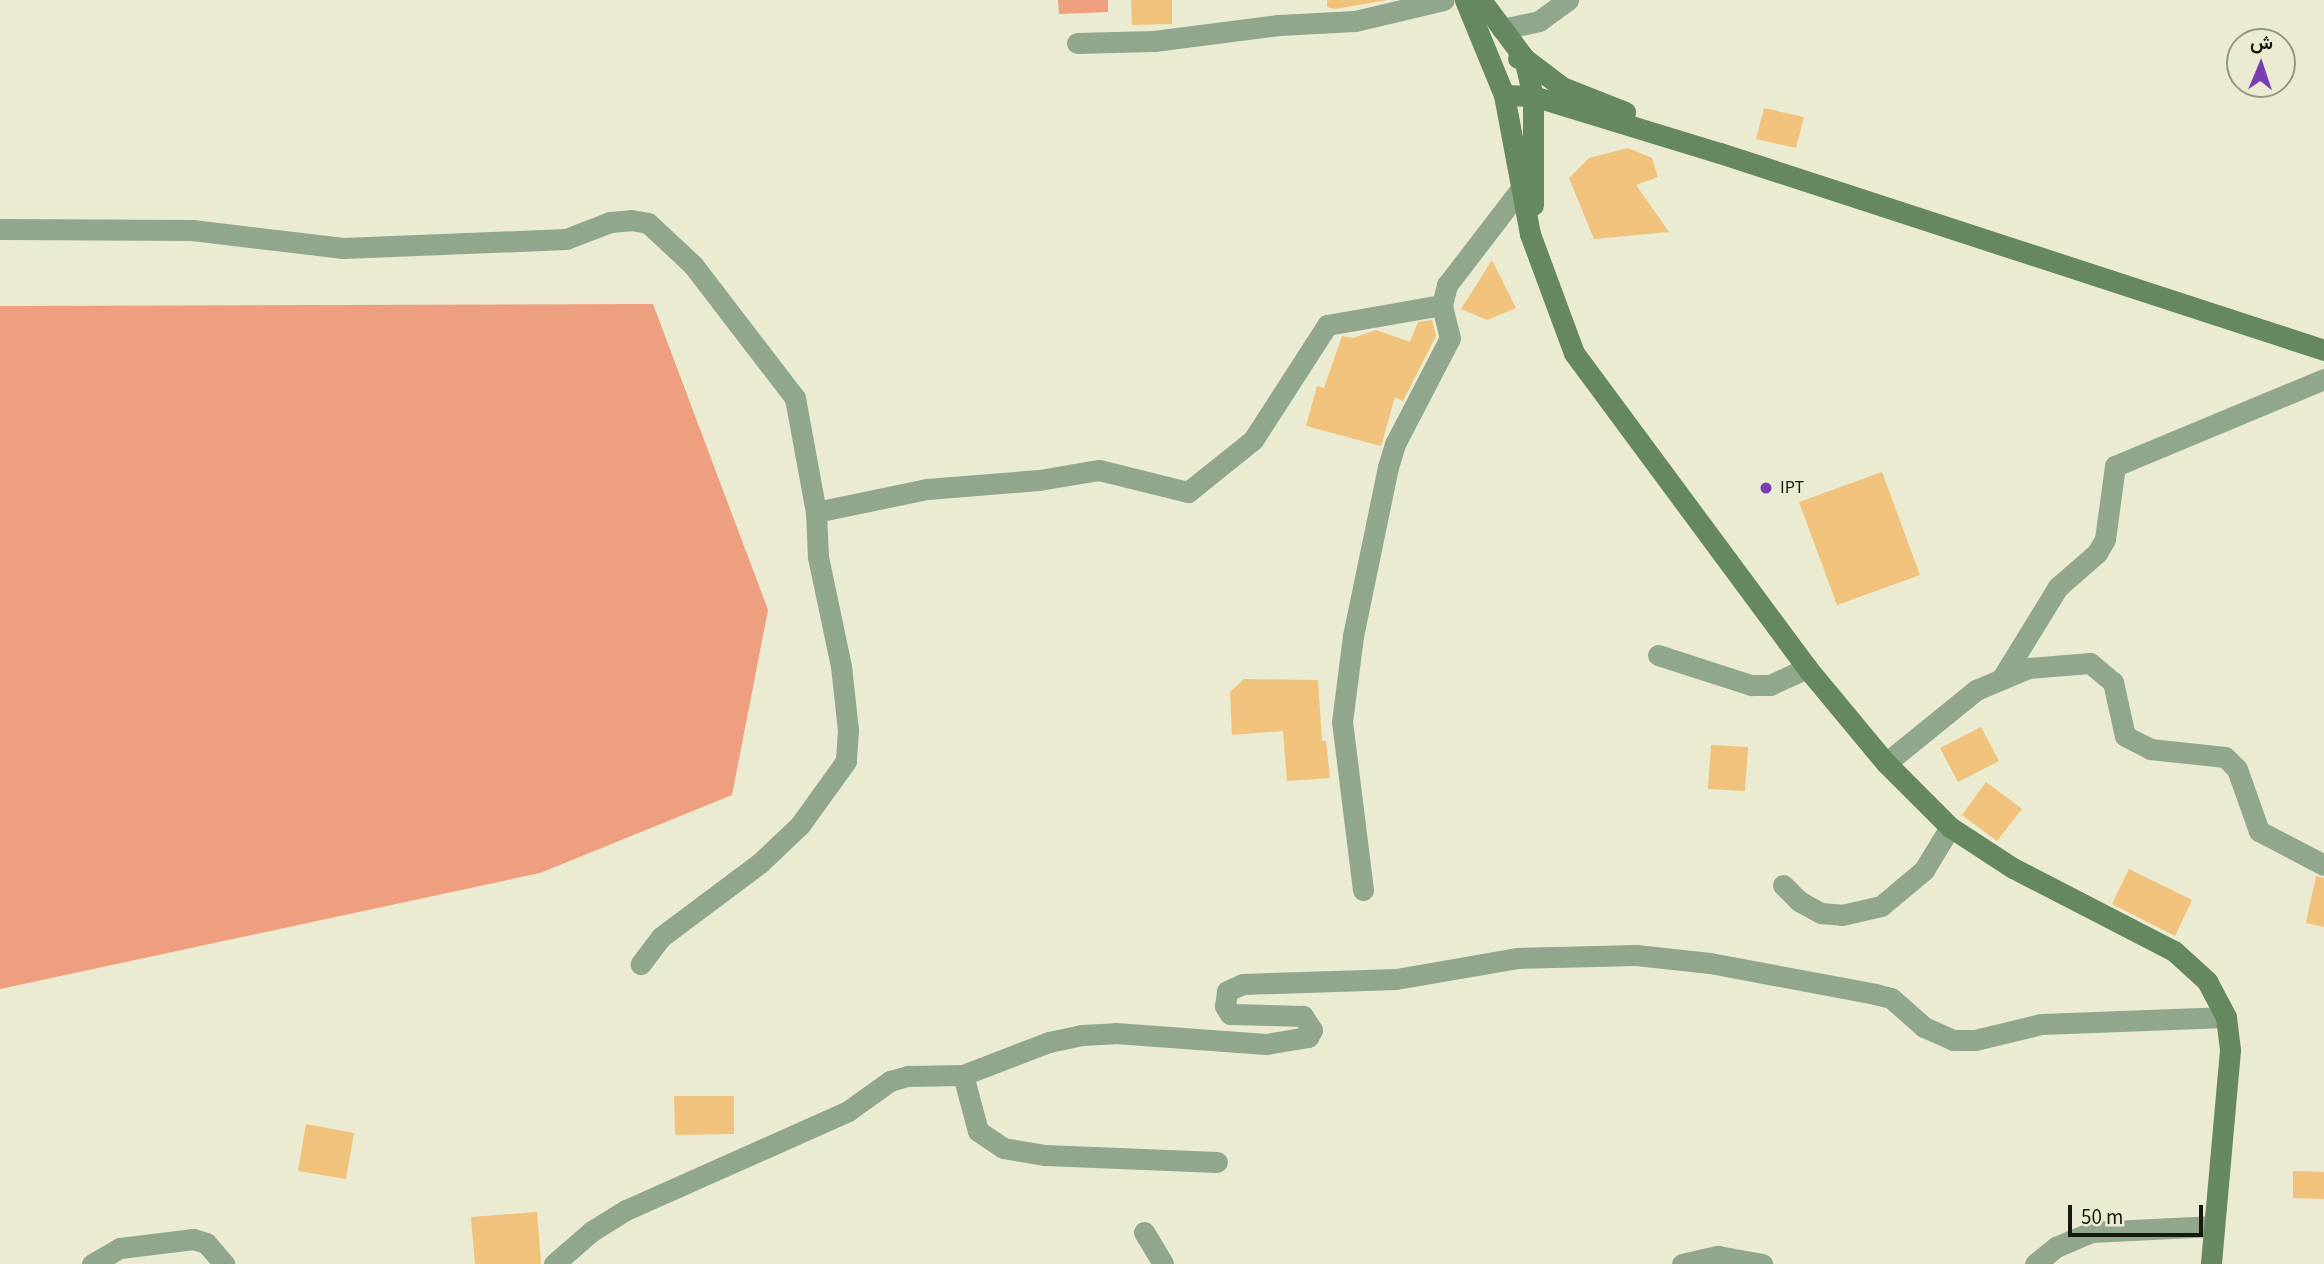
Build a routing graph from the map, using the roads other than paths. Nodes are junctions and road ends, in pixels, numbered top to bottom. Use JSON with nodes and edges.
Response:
{"nodes":[{"id":1,"x":1444,"y":0,"type":"edge"},
{"id":2,"x":1465,"y":0,"type":"edge"},
{"id":3,"x":1482,"y":0,"type":"edge"},
{"id":4,"x":1568,"y":0,"type":"edge"},
{"id":5,"x":1502,"y":29,"type":"junction"},
{"id":6,"x":1077,"y":43,"type":"dead end"},
{"id":7,"x":1524,"y":58,"type":"junction"},
{"id":8,"x":1492,"y":61,"type":"junction"},
{"id":9,"x":1504,"y":95,"type":"junction"},
{"id":10,"x":1533,"y":96,"type":"junction"},
{"id":11,"x":1720,"y":153,"type":"junction"},
{"id":12,"x":1519,"y":191,"type":"junction"},
{"id":13,"x":0,"y":229,"type":"edge"},
{"id":14,"x":1534,"y":249,"type":"junction"},
{"id":15,"x":1442,"y":305,"type":"junction"},
{"id":16,"x":2324,"y":350,"type":"edge"},
{"id":17,"x":2324,"y":379,"type":"edge"},
{"id":18,"x":816,"y":512,"type":"junction"},
{"id":19,"x":1658,"y":655,"type":"dead end"},
{"id":20,"x":1807,"y":668,"type":"junction"},
{"id":21,"x":2002,"y":678,"type":"junction"},
{"id":22,"x":1886,"y":762,"type":"junction"},
{"id":23,"x":1950,"y":827,"type":"junction"},
{"id":24,"x":2324,"y":865,"type":"edge"},
{"id":25,"x":1783,"y":885,"type":"dead end"},
{"id":26,"x":1363,"y":890,"type":"dead end"},
{"id":27,"x":641,"y":964,"type":"dead end"},
{"id":28,"x":2226,"y":1017,"type":"junction"},
{"id":29,"x":963,"y":1075,"type":"junction"},
{"id":30,"x":1217,"y":1162,"type":"dead end"},
{"id":31,"x":2214,"y":1226,"type":"junction"},
{"id":32,"x":1144,"y":1232,"type":"dead end"},
{"id":33,"x":92,"y":1264,"type":"edge"},
{"id":34,"x":224,"y":1264,"type":"edge"},
{"id":35,"x":554,"y":1264,"type":"edge"},
{"id":36,"x":1163,"y":1264,"type":"edge"},
{"id":37,"x":1682,"y":1264,"type":"edge"},
{"id":38,"x":1762,"y":1264,"type":"edge"},
{"id":39,"x":2035,"y":1264,"type":"edge"},
{"id":40,"x":2211,"y":1264,"type":"edge"}],
"edges":[{"from":1,"to":6,"type":"street"},
{"from":2,"to":8,"type":"main road"},
{"from":3,"to":5,"type":"main road"},
{"from":4,"to":5,"type":"street"},
{"from":5,"to":7,"type":"main road"},
{"from":7,"to":8,"type":"main road"},
{"from":7,"to":10,"type":"main road"},
{"from":7,"to":11,"type":"main road"},
{"from":8,"to":9,"type":"main road"},
{"from":9,"to":10,"type":"main road"},
{"from":9,"to":12,"type":"main road"},
{"from":10,"to":11,"type":"main road"},
{"from":10,"to":14,"type":"main road"},
{"from":11,"to":16,"type":"main road"},
{"from":12,"to":14,"type":"main road"},
{"from":12,"to":15,"type":"street"},
{"from":13,"to":18,"type":"street"},
{"from":14,"to":20,"type":"main road"},
{"from":15,"to":18,"type":"street"},
{"from":15,"to":26,"type":"street"},
{"from":17,"to":21,"type":"street"},
{"from":18,"to":27,"type":"street"},
{"from":19,"to":20,"type":"street"},
{"from":20,"to":22,"type":"main road"},
{"from":21,"to":22,"type":"street"},
{"from":21,"to":24,"type":"street"},
{"from":22,"to":23,"type":"main road"},
{"from":23,"to":25,"type":"street"},
{"from":23,"to":28,"type":"main road"},
{"from":28,"to":29,"type":"street"},
{"from":28,"to":31,"type":"main road"},
{"from":29,"to":30,"type":"street"},
{"from":29,"to":35,"type":"street"},
{"from":31,"to":39,"type":"street"},
{"from":31,"to":40,"type":"main road"},
{"from":32,"to":36,"type":"street"},
{"from":33,"to":34,"type":"street"},
{"from":37,"to":38,"type":"street"}]}
